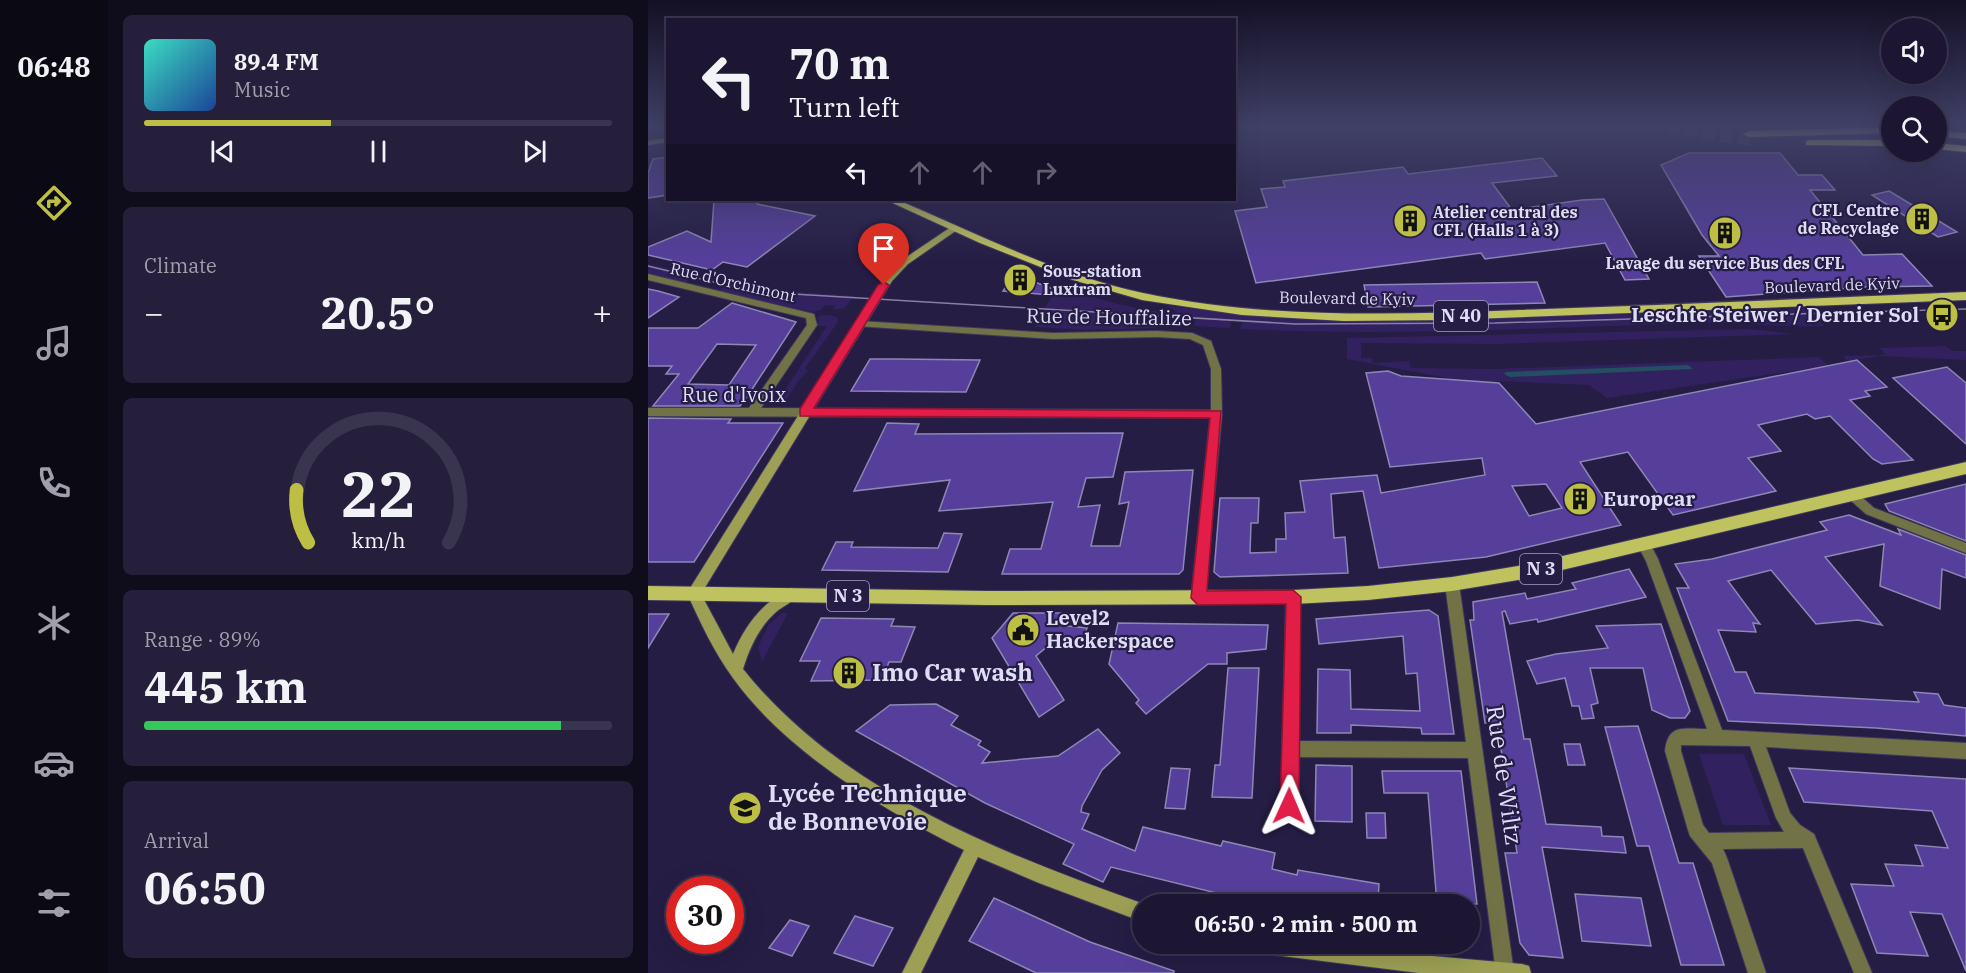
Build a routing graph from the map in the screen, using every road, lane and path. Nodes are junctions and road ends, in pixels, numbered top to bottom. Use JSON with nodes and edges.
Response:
{"nodes":[{"id":1,"x":893,"y":201,"type":"edge"},
{"id":2,"x":954,"y":228,"type":"junction"},
{"id":3,"x":648,"y":277,"type":"edge"},
{"id":4,"x":1966,"y":297,"type":"edge"},
{"id":5,"x":859,"y":324,"type":"junction"},
{"id":6,"x":648,"y":412,"type":"edge"},
{"id":7,"x":752,"y":413,"type":"junction"},
{"id":8,"x":805,"y":413,"type":"junction"},
{"id":9,"x":1216,"y":414,"type":"junction"},
{"id":10,"x":1966,"y":468,"type":"edge"},
{"id":11,"x":1851,"y":495,"type":"junction"},
{"id":12,"x":1643,"y":544,"type":"junction"},
{"id":13,"x":1966,"y":548,"type":"edge"},
{"id":14,"x":1452,"y":584,"type":"junction"},
{"id":15,"x":648,"y":593,"type":"edge"},
{"id":16,"x":694,"y":593,"type":"junction"},
{"id":17,"x":791,"y":594,"type":"junction"},
{"id":18,"x":1293,"y":597,"type":"junction"},
{"id":19,"x":1198,"y":598,"type":"junction"},
{"id":20,"x":735,"y":669,"type":"junction"},
{"id":21,"x":1717,"y":737,"type":"junction"},
{"id":22,"x":1755,"y":739,"type":"junction"},
{"id":23,"x":1291,"y":749,"type":"junction"},
{"id":24,"x":1475,"y":750,"type":"junction"},
{"id":25,"x":1966,"y":751,"type":"edge"},
{"id":26,"x":1289,"y":806,"type":"dead end"},
{"id":27,"x":1808,"y":840,"type":"junction"},
{"id":28,"x":1705,"y":841,"type":"junction"},
{"id":29,"x":974,"y":847,"type":"junction"},
{"id":30,"x":1132,"y":908,"type":"edge"},
{"id":31,"x":1330,"y":954,"type":"edge"},
{"id":32,"x":911,"y":973,"type":"edge"},
{"id":33,"x":1511,"y":973,"type":"edge"},
{"id":34,"x":1757,"y":973,"type":"edge"},
{"id":35,"x":1863,"y":973,"type":"edge"}],
"edges":[{"from":1,"to":2,"type":"main road","name":"Boulevard de Kyiv","number":"N 40"},
{"from":2,"to":4,"type":"main road","name":"Boulevard de Kyiv","number":"N 40"},
{"from":2,"to":5,"type":"street"},
{"from":3,"to":7,"type":"street","name":"Rue d'Orchimont"},
{"from":5,"to":8,"type":"street"},
{"from":5,"to":9,"type":"street","name":"Rue de Houffalize"},
{"from":6,"to":7,"type":"street","name":"Rue d'Ivoix"},
{"from":7,"to":8,"type":"street","name":"Rue d'Ivoix"},
{"from":8,"to":9,"type":"street","name":"Rue d'Ivoix"},
{"from":8,"to":16,"type":"street"},
{"from":9,"to":19,"type":"street","name":"Rue de Houffalize"},
{"from":10,"to":11,"type":"main road","number":"N 3"},
{"from":11,"to":12,"type":"main road","number":"N 3"},
{"from":11,"to":13,"type":"street"},
{"from":12,"to":14,"type":"main road","number":"N 3"},
{"from":12,"to":21,"type":"street"},
{"from":14,"to":18,"type":"main road","number":"N 3"},
{"from":14,"to":24,"type":"street","name":"Rue de Wiltz"},
{"from":15,"to":16,"type":"main road","number":"N 3"},
{"from":16,"to":17,"type":"main road","number":"N 3"},
{"from":16,"to":20,"type":"street"},
{"from":17,"to":19,"type":"main road","number":"N 3"},
{"from":17,"to":20,"type":"street"},
{"from":18,"to":19,"type":"main road","number":"N 3"},
{"from":18,"to":23,"type":"street"},
{"from":20,"to":29,"type":"street"},
{"from":21,"to":22,"type":"street"},
{"from":21,"to":28,"type":"street"},
{"from":22,"to":25,"type":"street"},
{"from":22,"to":27,"type":"street"},
{"from":23,"to":24,"type":"street"},
{"from":23,"to":26,"type":"street"},
{"from":24,"to":33,"type":"street","name":"Rue de Wiltz"},
{"from":27,"to":28,"type":"street"},
{"from":27,"to":35,"type":"street"},
{"from":28,"to":34,"type":"street"},
{"from":29,"to":30,"type":"street"},
{"from":29,"to":32,"type":"street"},
{"from":31,"to":33,"type":"street"}]}
